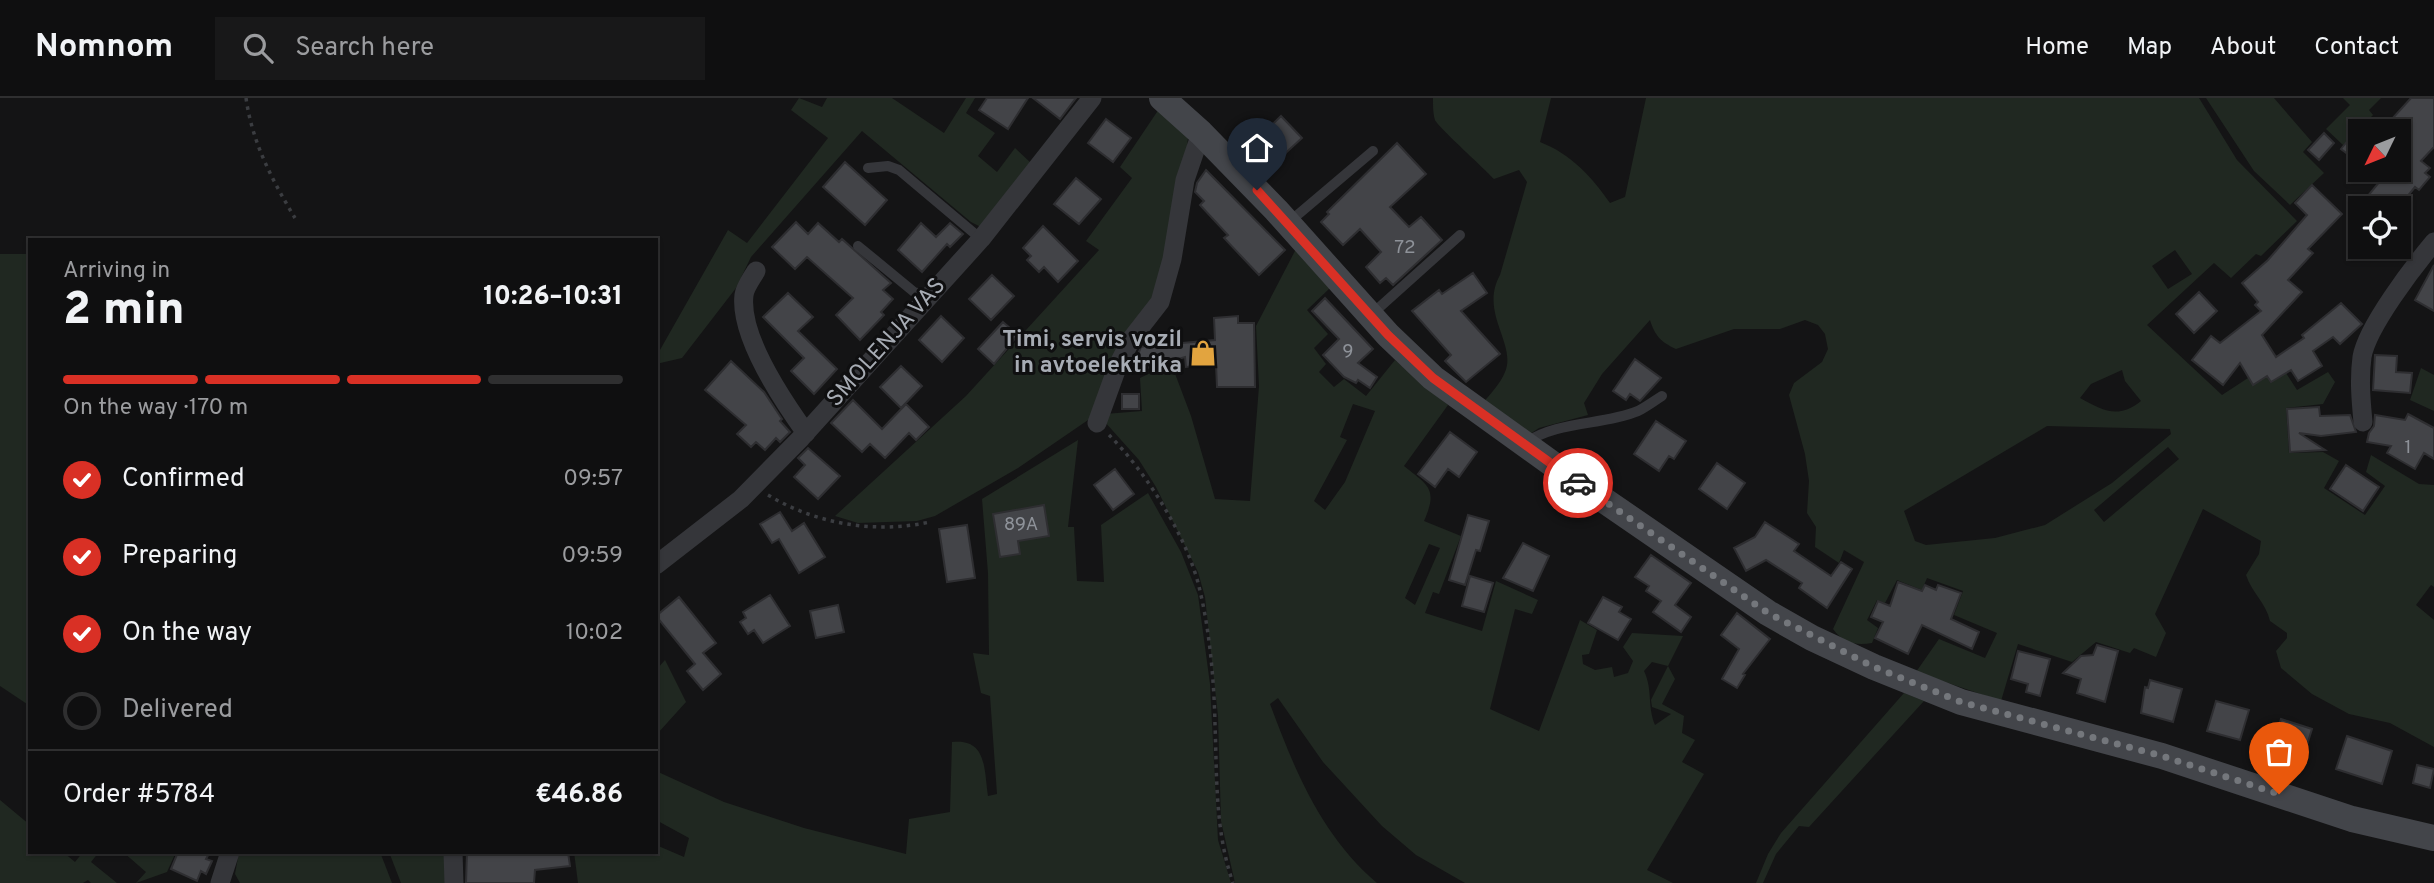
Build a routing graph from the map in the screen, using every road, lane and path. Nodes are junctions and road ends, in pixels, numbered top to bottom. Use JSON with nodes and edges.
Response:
{"nodes":[{"id":1,"x":246,"y":98,"type":"edge"},
{"id":2,"x":1092,"y":98,"type":"edge"},
{"id":3,"x":1162,"y":98,"type":"edge"},
{"id":4,"x":1201,"y":133,"type":"junction"},
{"id":5,"x":1373,"y":151,"type":"dead end"},
{"id":6,"x":868,"y":168,"type":"dead end"},
{"id":7,"x":295,"y":218,"type":"dead end"},
{"id":8,"x":1288,"y":223,"type":"junction"},
{"id":9,"x":1460,"y":235,"type":"dead end"},
{"id":10,"x":981,"y":239,"type":"junction"},
{"id":11,"x":2434,"y":242,"type":"edge"},
{"id":12,"x":858,"y":246,"type":"dead end"},
{"id":13,"x":756,"y":271,"type":"dead end"},
{"id":14,"x":929,"y":296,"type":"junction"},
{"id":15,"x":1372,"y":315,"type":"junction"},
{"id":16,"x":1662,"y":396,"type":"dead end"},
{"id":17,"x":1097,"y":422,"type":"joint"},
{"id":18,"x":2363,"y":422,"type":"dead end"},
{"id":19,"x":806,"y":433,"type":"junction"},
{"id":20,"x":1524,"y":444,"type":"junction"},
{"id":21,"x":754,"y":487,"type":"junction"},
{"id":22,"x":930,"y":522,"type":"dead end"},
{"id":23,"x":658,"y":563,"type":"edge"},
{"id":24,"x":2434,"y":838,"type":"edge"},
{"id":25,"x":229,"y":854,"type":"edge"},
{"id":26,"x":453,"y":854,"type":"edge"},
{"id":27,"x":220,"y":883,"type":"edge"},
{"id":28,"x":454,"y":883,"type":"edge"},
{"id":29,"x":1233,"y":883,"type":"edge"}],
"edges":[{"from":1,"to":7,"type":"path"},
{"from":2,"to":10,"type":"street","name":"SMOLENJA VAS"},
{"from":3,"to":4,"type":"main road"},
{"from":4,"to":8,"type":"main road"},
{"from":4,"to":17,"type":"street"},
{"from":5,"to":8,"type":"lane"},
{"from":6,"to":10,"type":"lane"},
{"from":8,"to":15,"type":"main road"},
{"from":9,"to":15,"type":"lane"},
{"from":10,"to":14,"type":"street","name":"SMOLENJA VAS"},
{"from":11,"to":18,"type":"street"},
{"from":12,"to":14,"type":"lane"},
{"from":13,"to":19,"type":"street"},
{"from":14,"to":19,"type":"street","name":"SMOLENJA VAS"},
{"from":15,"to":20,"type":"main road"},
{"from":16,"to":20,"type":"lane"},
{"from":17,"to":29,"type":"path"},
{"from":19,"to":21,"type":"street","name":"SMOLENJA VAS"},
{"from":20,"to":24,"type":"main road"},
{"from":21,"to":22,"type":"path"},
{"from":21,"to":23,"type":"street","name":"SMOLENJA VAS"},
{"from":25,"to":27,"type":"street"},
{"from":26,"to":28,"type":"street"}]}
